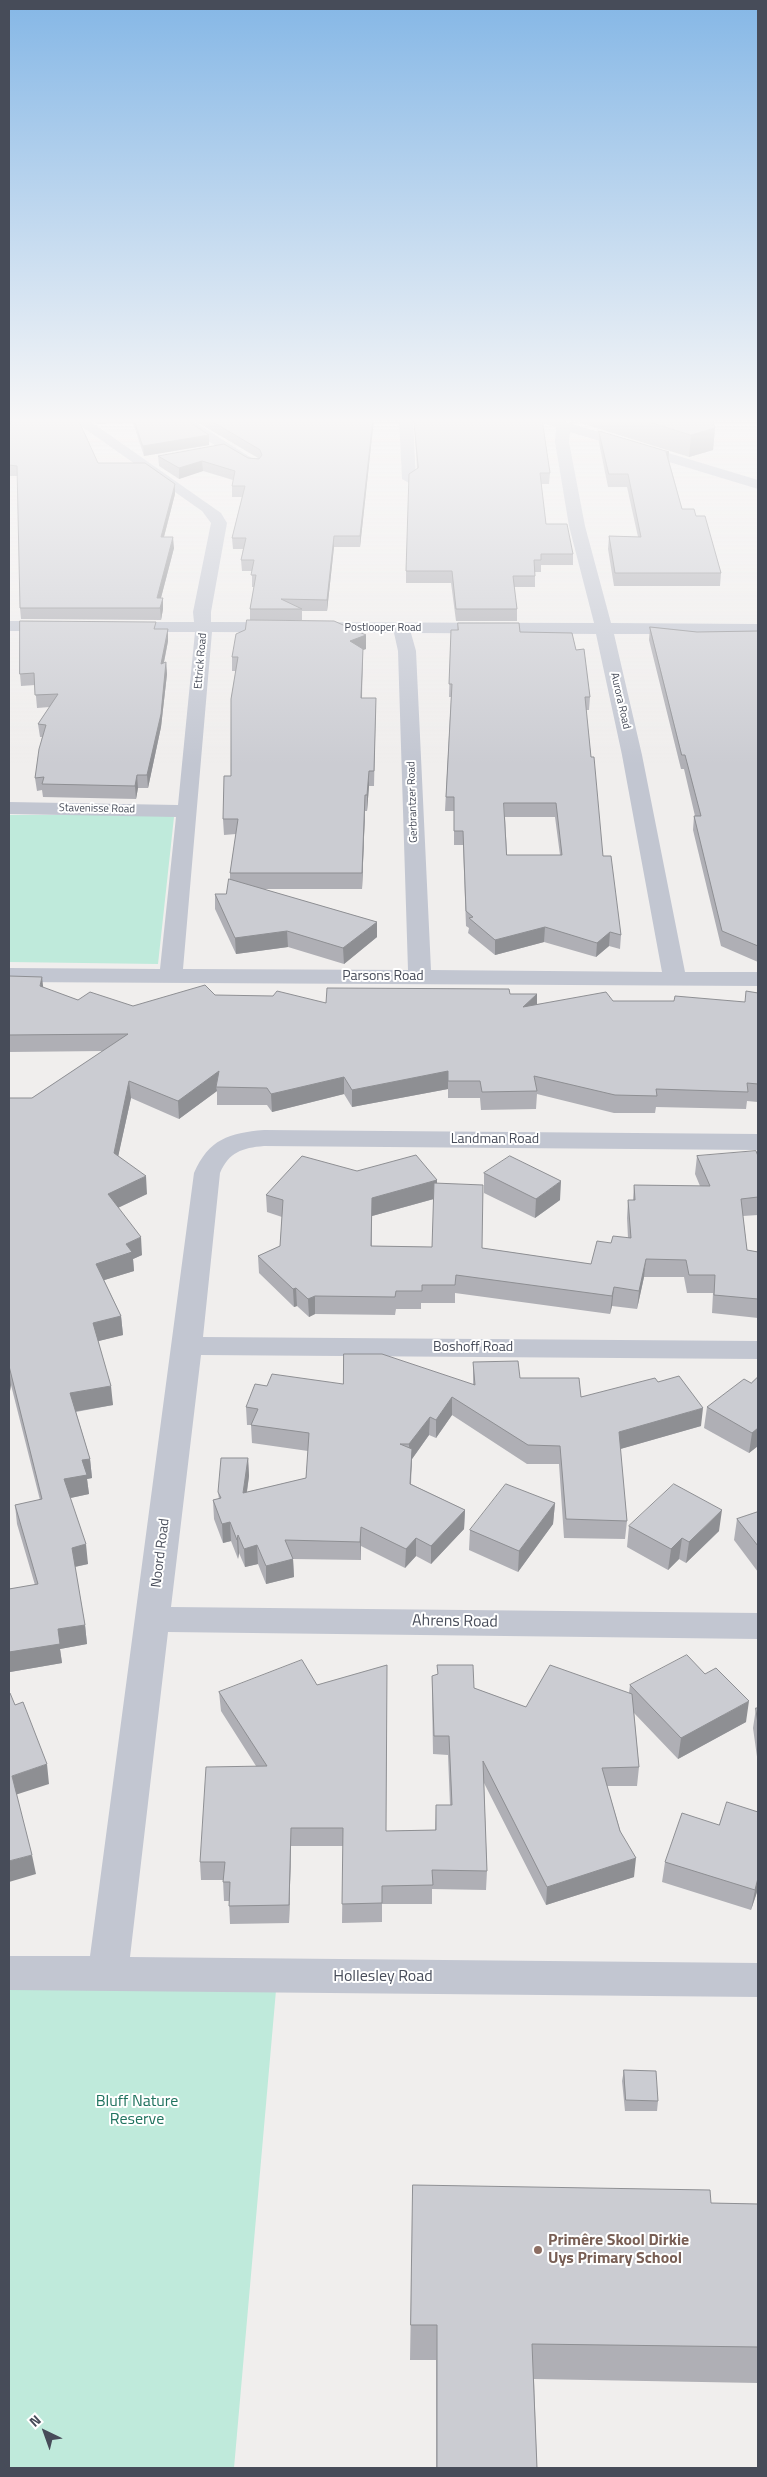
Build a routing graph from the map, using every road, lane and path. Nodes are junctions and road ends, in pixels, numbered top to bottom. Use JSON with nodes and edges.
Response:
{"nodes":[{"id":1,"x":218,"y":535,"type":"edge"},
{"id":2,"x":579,"y":535,"type":"edge"},
{"id":3,"x":78,"y":626,"type":"edge"},
{"id":4,"x":107,"y":626,"type":"edge"},
{"id":5,"x":204,"y":627,"type":"junction"},
{"id":6,"x":401,"y":628,"type":"junction"},
{"id":7,"x":604,"y":629,"type":"junction"},
{"id":8,"x":758,"y":629,"type":"edge"},
{"id":9,"x":9,"y":630,"type":"edge"},
{"id":10,"x":9,"y":808,"type":"edge"},
{"id":11,"x":186,"y":811,"type":"junction"},
{"id":12,"x":9,"y":975,"type":"edge"},
{"id":13,"x":170,"y":976,"type":"junction"},
{"id":14,"x":420,"y":978,"type":"junction"},
{"id":15,"x":676,"y":979,"type":"junction"},
{"id":16,"x":758,"y":979,"type":"edge"},
{"id":17,"x":758,"y":1142,"type":"edge"},
{"id":18,"x":233,"y":1143,"type":"joint"},
{"id":19,"x":187,"y":1346,"type":"junction"},
{"id":20,"x":758,"y":1350,"type":"edge"},
{"id":21,"x":152,"y":1618,"type":"junction"},
{"id":22,"x":758,"y":1626,"type":"edge"},
{"id":23,"x":9,"y":1973,"type":"edge"},
{"id":24,"x":108,"y":1974,"type":"junction"},
{"id":25,"x":758,"y":1980,"type":"edge"}],
"edges":[{"from":1,"to":5,"type":"street","name":"Ettrick Road"},
{"from":2,"to":7,"type":"street","name":"Aurora Road"},
{"from":3,"to":9,"type":"street"},
{"from":4,"to":5,"type":"street","name":"Postlooper Road"},
{"from":5,"to":6,"type":"street","name":"Postlooper Road"},
{"from":5,"to":11,"type":"street","name":"Ettrick Road"},
{"from":6,"to":7,"type":"street","name":"Postlooper Road"},
{"from":6,"to":14,"type":"street","name":"Gerbrantzer Road"},
{"from":7,"to":8,"type":"street","name":"Postlooper Road"},
{"from":7,"to":15,"type":"street","name":"Aurora Road"},
{"from":10,"to":11,"type":"street","name":"Stavenisse Road"},
{"from":11,"to":13,"type":"street","name":"Ettrick Road"},
{"from":12,"to":13,"type":"street","name":"Parsons Road"},
{"from":13,"to":14,"type":"street","name":"Parsons Road"},
{"from":14,"to":15,"type":"street","name":"Parsons Road"},
{"from":15,"to":16,"type":"street","name":"Parsons Road"},
{"from":17,"to":18,"type":"street","name":"Landman Road"},
{"from":18,"to":19,"type":"street","name":"Noord Road"},
{"from":19,"to":20,"type":"street","name":"Boshoff Road"},
{"from":19,"to":21,"type":"street","name":"Noord Road"},
{"from":21,"to":22,"type":"street","name":"Ahrens Road"},
{"from":21,"to":24,"type":"street","name":"Noord Road"},
{"from":23,"to":24,"type":"street","name":"Hollesley Road"},
{"from":24,"to":25,"type":"street","name":"Hollesley Road"}]}
